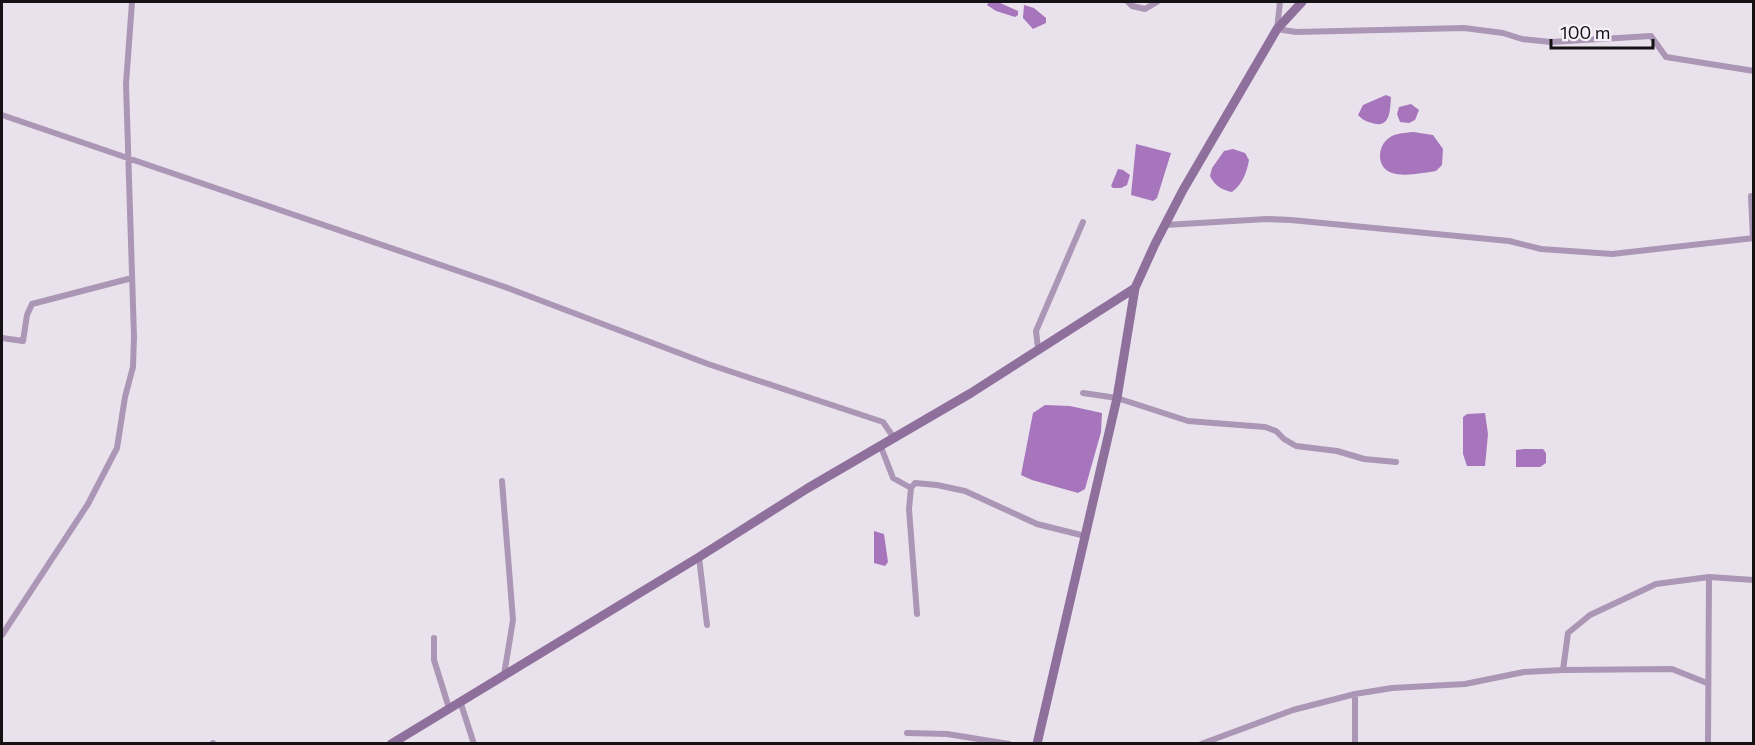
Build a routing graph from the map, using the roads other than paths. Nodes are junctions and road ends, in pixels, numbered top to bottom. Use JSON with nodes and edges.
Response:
{"nodes":[{"id":1,"x":132,"y":2,"type":"edge"},
{"id":2,"x":1128,"y":2,"type":"edge"},
{"id":3,"x":1157,"y":2,"type":"edge"},
{"id":4,"x":1280,"y":2,"type":"edge"},
{"id":5,"x":1302,"y":2,"type":"edge"},
{"id":6,"x":1277,"y":29,"type":"junction"},
{"id":7,"x":1754,"y":71,"type":"edge"},
{"id":8,"x":2,"y":115,"type":"edge"},
{"id":9,"x":128,"y":159,"type":"junction"},
{"id":10,"x":1751,"y":196,"type":"dead end"},
{"id":11,"x":1083,"y":222,"type":"dead end"},
{"id":12,"x":1165,"y":225,"type":"junction"},
{"id":13,"x":1753,"y":238,"type":"edge"},
{"id":14,"x":132,"y":278,"type":"junction"},
{"id":15,"x":1135,"y":288,"type":"junction"},
{"id":16,"x":2,"y":338,"type":"edge"},
{"id":17,"x":1038,"y":348,"type":"junction"},
{"id":18,"x":1083,"y":393,"type":"dead end"},
{"id":19,"x":1117,"y":398,"type":"junction"},
{"id":20,"x":894,"y":438,"type":"junction"},
{"id":21,"x":881,"y":447,"type":"junction"},
{"id":22,"x":1396,"y":462,"type":"dead end"},
{"id":23,"x":502,"y":481,"type":"dead end"},
{"id":24,"x":910,"y":488,"type":"junction"},
{"id":25,"x":1085,"y":536,"type":"junction"},
{"id":26,"x":699,"y":557,"type":"junction"},
{"id":27,"x":1708,"y":577,"type":"junction"},
{"id":28,"x":1754,"y":580,"type":"edge"},
{"id":29,"x":918,"y":614,"type":"dead end"},
{"id":30,"x":706,"y":624,"type":"dead end"},
{"id":31,"x":2,"y":635,"type":"edge"},
{"id":32,"x":434,"y":638,"type":"dead end"},
{"id":33,"x":1563,"y":670,"type":"junction"},
{"id":34,"x":504,"y":675,"type":"junction"},
{"id":35,"x":1707,"y":683,"type":"junction"},
{"id":36,"x":1355,"y":694,"type":"junction"},
{"id":37,"x":460,"y":701,"type":"junction"},
{"id":38,"x":449,"y":708,"type":"junction"},
{"id":39,"x":907,"y":733,"type":"dead end"},
{"id":40,"x":391,"y":744,"type":"edge"},
{"id":41,"x":474,"y":744,"type":"edge"},
{"id":42,"x":1009,"y":744,"type":"edge"},
{"id":43,"x":1037,"y":744,"type":"edge"},
{"id":44,"x":1201,"y":744,"type":"edge"},
{"id":45,"x":1355,"y":744,"type":"edge"},
{"id":46,"x":1708,"y":744,"type":"edge"}],
"edges":[{"from":1,"to":9,"type":"street"},
{"from":2,"to":3,"type":"street"},
{"from":4,"to":6,"type":"street"},
{"from":5,"to":6,"type":"main road"},
{"from":6,"to":7,"type":"street"},
{"from":6,"to":12,"type":"main road"},
{"from":8,"to":9,"type":"street"},
{"from":9,"to":14,"type":"street"},
{"from":9,"to":20,"type":"street"},
{"from":10,"to":13,"type":"street"},
{"from":11,"to":17,"type":"street"},
{"from":12,"to":13,"type":"street"},
{"from":12,"to":15,"type":"main road"},
{"from":14,"to":16,"type":"street"},
{"from":14,"to":31,"type":"street"},
{"from":15,"to":17,"type":"main road"},
{"from":15,"to":19,"type":"main road"},
{"from":17,"to":20,"type":"main road"},
{"from":18,"to":19,"type":"street"},
{"from":19,"to":22,"type":"street"},
{"from":19,"to":25,"type":"main road"},
{"from":20,"to":21,"type":"main road"},
{"from":21,"to":24,"type":"street"},
{"from":21,"to":26,"type":"main road"},
{"from":23,"to":34,"type":"street"},
{"from":24,"to":25,"type":"street"},
{"from":24,"to":29,"type":"street"},
{"from":25,"to":43,"type":"main road"},
{"from":26,"to":30,"type":"street"},
{"from":26,"to":34,"type":"main road"},
{"from":27,"to":28,"type":"street"},
{"from":27,"to":33,"type":"street"},
{"from":27,"to":35,"type":"street"},
{"from":32,"to":38,"type":"street"},
{"from":33,"to":35,"type":"street"},
{"from":33,"to":36,"type":"street"},
{"from":34,"to":37,"type":"main road"},
{"from":35,"to":46,"type":"street"},
{"from":36,"to":44,"type":"street"},
{"from":36,"to":45,"type":"street"},
{"from":37,"to":38,"type":"main road"},
{"from":37,"to":41,"type":"street"},
{"from":38,"to":40,"type":"main road"},
{"from":39,"to":42,"type":"street"}]}
